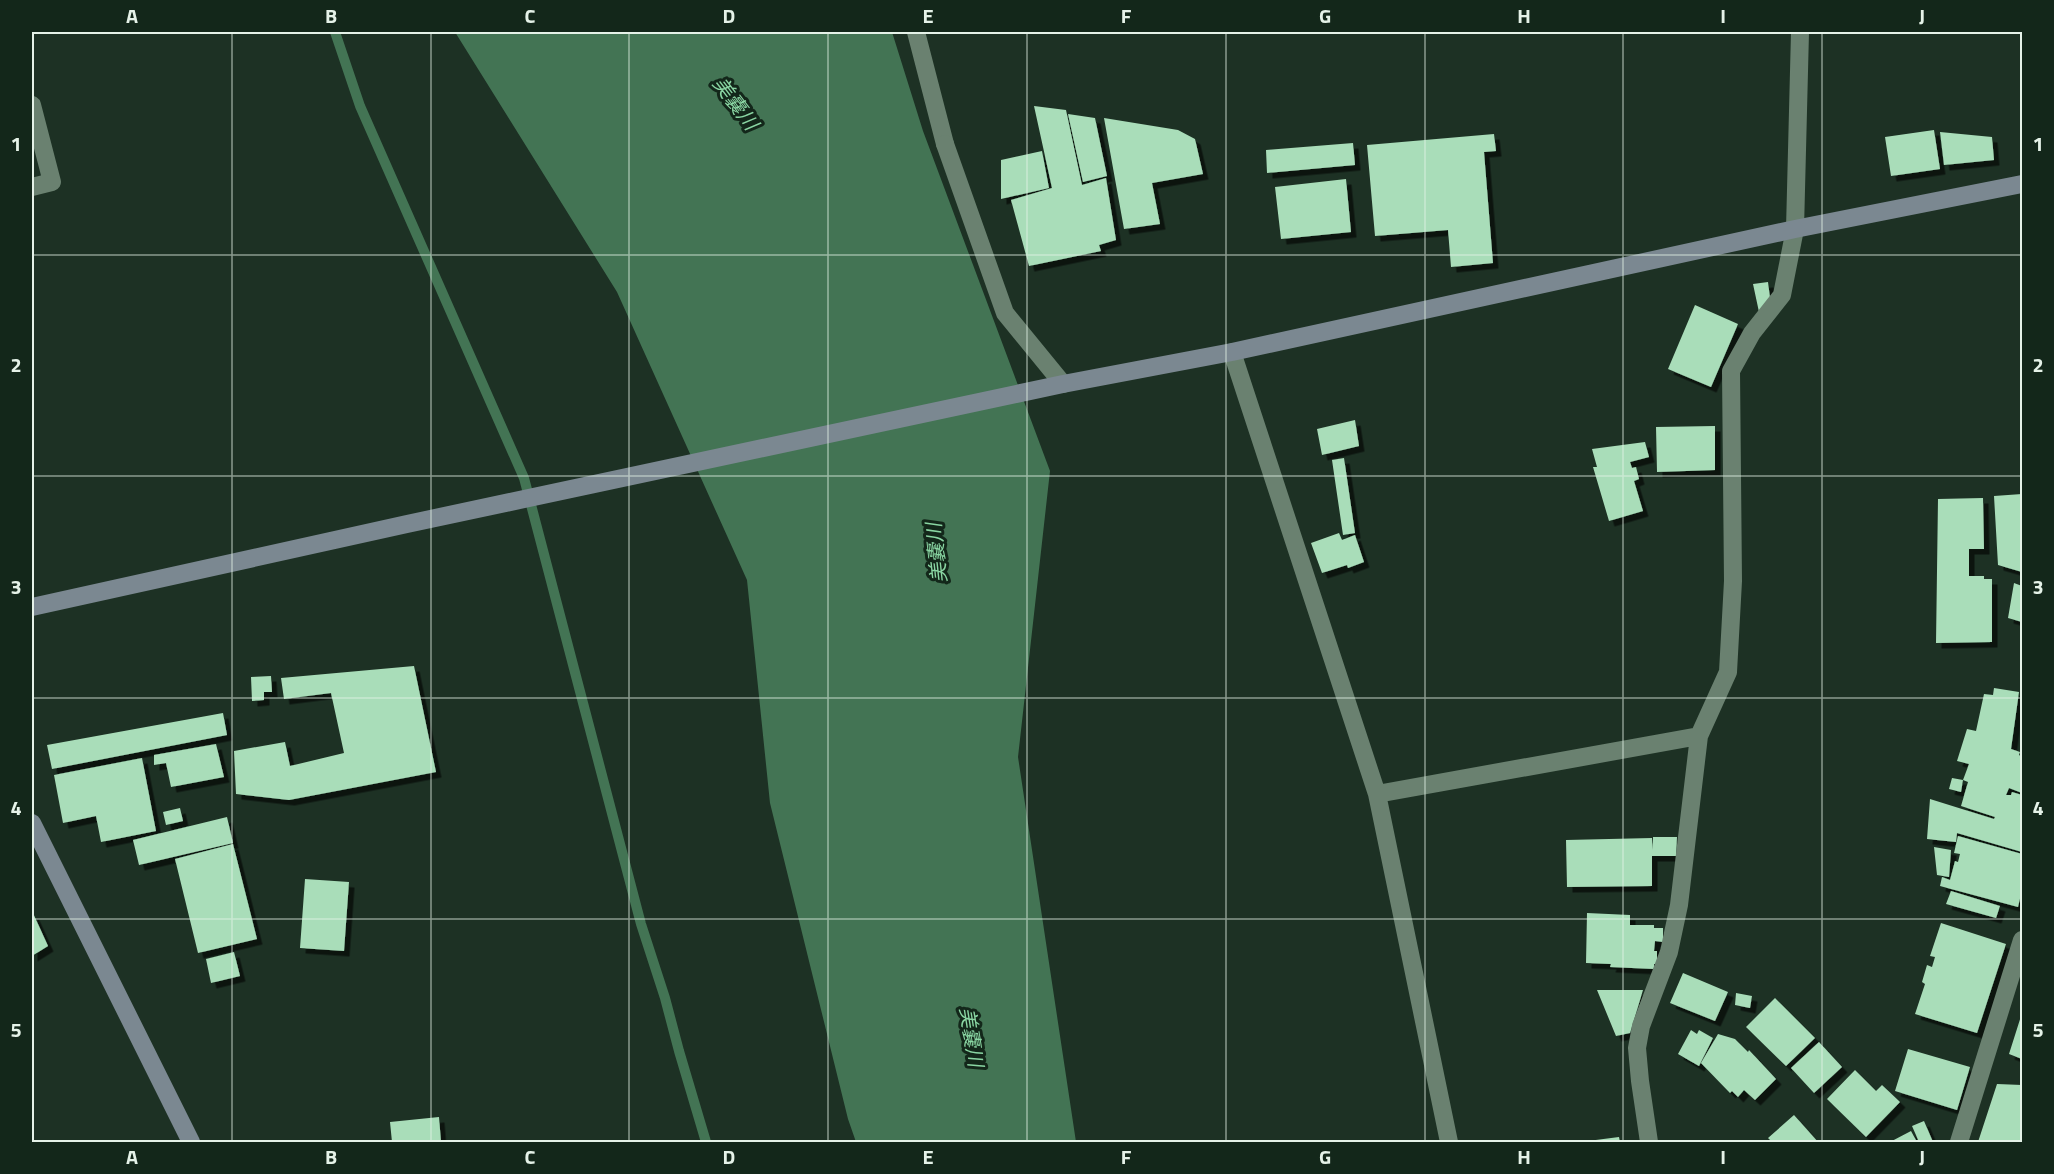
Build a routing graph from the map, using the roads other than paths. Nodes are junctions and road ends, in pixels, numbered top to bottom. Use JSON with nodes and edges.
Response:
{"nodes":[{"id":1,"x":916,"y":32,"type":"edge"},
{"id":2,"x":1800,"y":32,"type":"edge"},
{"id":3,"x":32,"y":105,"type":"edge"},
{"id":4,"x":2022,"y":184,"type":"edge"},
{"id":5,"x":32,"y":187,"type":"edge"},
{"id":6,"x":1796,"y":229,"type":"junction"},
{"id":7,"x":1232,"y":352,"type":"junction"},
{"id":8,"x":1063,"y":384,"type":"junction"},
{"id":9,"x":32,"y":607,"type":"edge"},
{"id":10,"x":1699,"y":736,"type":"junction"},
{"id":11,"x":1377,"y":794,"type":"junction"},
{"id":12,"x":34,"y":833,"type":"edge"},
{"id":13,"x":2022,"y":940,"type":"edge"},
{"id":14,"x":191,"y":1143,"type":"edge"},
{"id":15,"x":1449,"y":1143,"type":"edge"},
{"id":16,"x":1649,"y":1143,"type":"edge"},
{"id":17,"x":1959,"y":1143,"type":"edge"}],
"edges":[{"from":1,"to":8,"type":"street"},
{"from":2,"to":6,"type":"street"},
{"from":3,"to":5,"type":"street"},
{"from":4,"to":6,"type":"street"},
{"from":6,"to":7,"type":"street"},
{"from":6,"to":10,"type":"street"},
{"from":7,"to":8,"type":"street"},
{"from":7,"to":11,"type":"street"},
{"from":8,"to":9,"type":"street"},
{"from":10,"to":11,"type":"street"},
{"from":10,"to":16,"type":"street"},
{"from":11,"to":15,"type":"street"},
{"from":12,"to":14,"type":"street"},
{"from":13,"to":17,"type":"street"}]}
